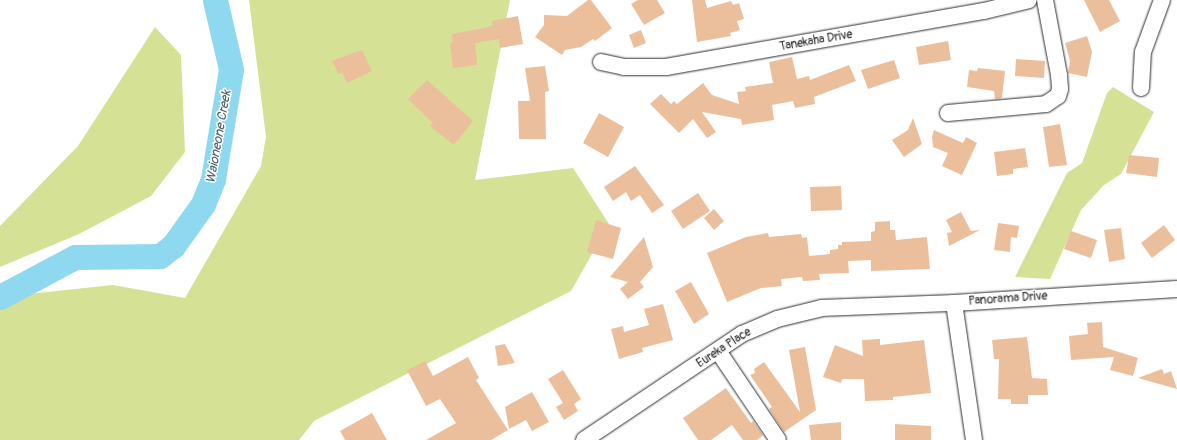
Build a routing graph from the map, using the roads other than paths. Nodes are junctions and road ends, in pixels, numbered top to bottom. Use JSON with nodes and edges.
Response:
{"nodes":[{"id":1,"x":1029,"y":0,"type":"edge"},
{"id":2,"x":1045,"y":0,"type":"edge"},
{"id":3,"x":1162,"y":0,"type":"edge"},
{"id":4,"x":601,"y":62,"type":"dead end"},
{"id":5,"x":1141,"y":88,"type":"dead end"},
{"id":6,"x":948,"y":113,"type":"dead end"},
{"id":7,"x":1177,"y":289,"type":"edge"},
{"id":8,"x":954,"y":303,"type":"junction"},
{"id":9,"x":718,"y":350,"type":"junction"},
{"id":10,"x":584,"y":440,"type":"edge"},
{"id":11,"x":778,"y":440,"type":"edge"},
{"id":12,"x":974,"y":440,"type":"edge"}],
"edges":[{"from":1,"to":4,"type":"street","name":"Tanekaha Drive"},
{"from":2,"to":6,"type":"street"},
{"from":3,"to":5,"type":"street"},
{"from":7,"to":8,"type":"street","name":"Panorama Drive"},
{"from":8,"to":9,"type":"street","name":"Eureka Place"},
{"from":8,"to":12,"type":"street","name":"Panorama Drive"},
{"from":9,"to":10,"type":"street","name":"Eureka Place"},
{"from":9,"to":11,"type":"street"}]}
